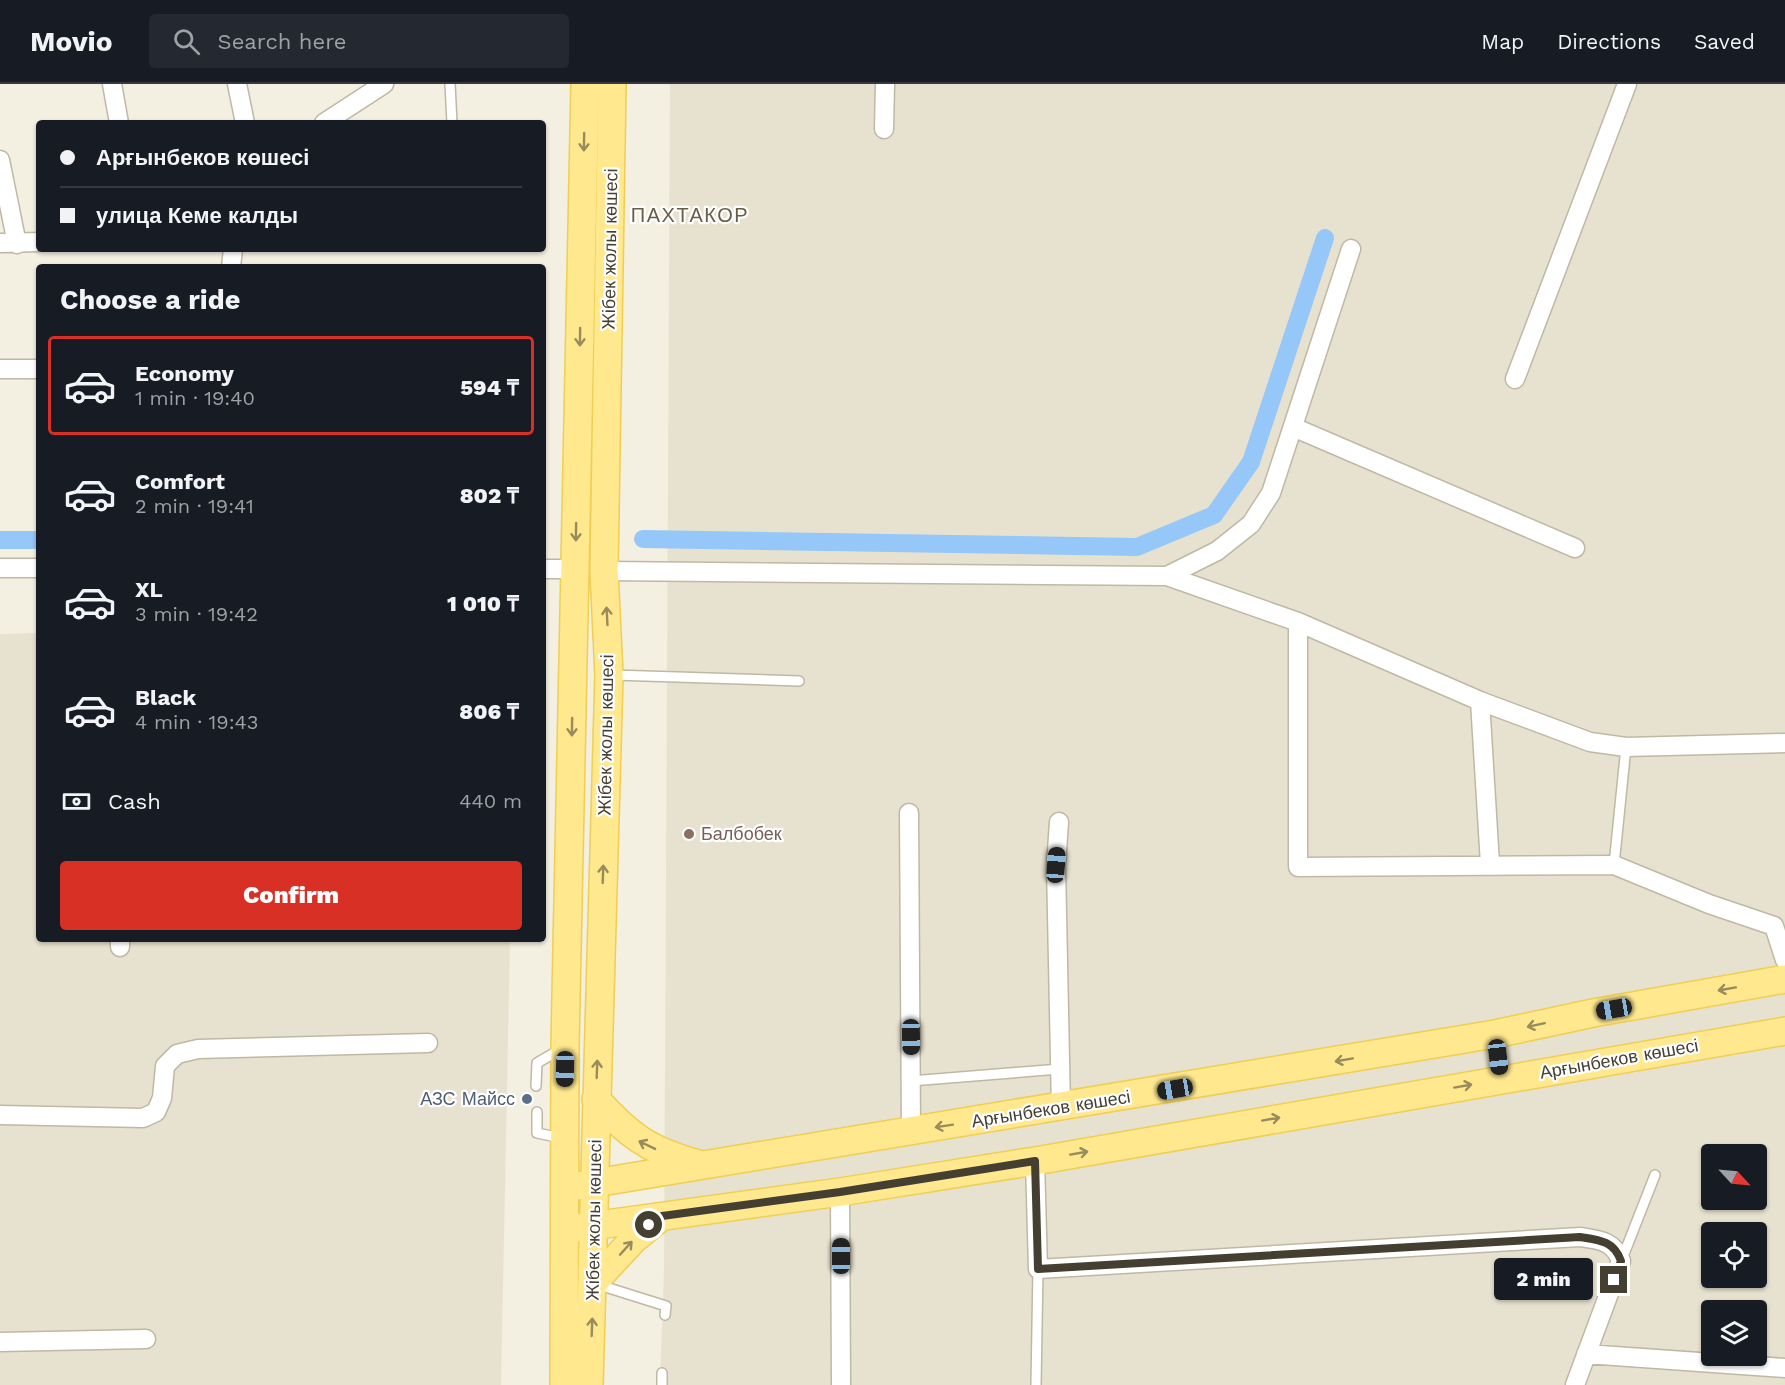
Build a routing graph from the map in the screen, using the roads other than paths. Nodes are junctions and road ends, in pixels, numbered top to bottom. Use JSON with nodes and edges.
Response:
{"nodes":[{"id":1,"x":112,"y":84,"type":"edge"},
{"id":2,"x":237,"y":84,"type":"edge"},
{"id":3,"x":384,"y":84,"type":"edge"},
{"id":4,"x":450,"y":84,"type":"edge"},
{"id":5,"x":585,"y":84,"type":"edge"},
{"id":6,"x":612,"y":84,"type":"edge"},
{"id":7,"x":885,"y":84,"type":"edge"},
{"id":8,"x":1627,"y":84,"type":"edge"},
{"id":9,"x":119,"y":120,"type":"edge"},
{"id":10,"x":244,"y":120,"type":"edge"},
{"id":11,"x":329,"y":120,"type":"edge"},
{"id":12,"x":452,"y":120,"type":"edge"},
{"id":13,"x":884,"y":129,"type":"dead end"},
{"id":14,"x":0,"y":160,"type":"edge"},
{"id":15,"x":36,"y":242,"type":"edge"},
{"id":16,"x":9,"y":244,"type":"edge"},
{"id":17,"x":1351,"y":249,"type":"dead end"},
{"id":18,"x":0,"y":369,"type":"edge"},
{"id":19,"x":36,"y":369,"type":"edge"},
{"id":20,"x":1515,"y":379,"type":"dead end"},
{"id":21,"x":1293,"y":426,"type":"junction"},
{"id":22,"x":1575,"y":548,"type":"dead end"},
{"id":23,"x":0,"y":568,"type":"edge"},
{"id":24,"x":36,"y":568,"type":"edge"},
{"id":25,"x":546,"y":569,"type":"edge"},
{"id":26,"x":575,"y":569,"type":"junction"},
{"id":27,"x":604,"y":571,"type":"junction"},
{"id":28,"x":1167,"y":576,"type":"junction"},
{"id":29,"x":1298,"y":622,"type":"junction"},
{"id":30,"x":609,"y":675,"type":"junction"},
{"id":31,"x":799,"y":681,"type":"dead end"},
{"id":32,"x":1480,"y":701,"type":"junction"},
{"id":33,"x":1785,"y":743,"type":"edge"},
{"id":34,"x":1626,"y":747,"type":"junction"},
{"id":35,"x":909,"y":813,"type":"dead end"},
{"id":36,"x":1059,"y":822,"type":"dead end"},
{"id":37,"x":1490,"y":864,"type":"junction"},
{"id":38,"x":1614,"y":865,"type":"junction"},
{"id":39,"x":1785,"y":960,"type":"edge"},
{"id":40,"x":1785,"y":979,"type":"edge"},
{"id":41,"x":1785,"y":1031,"type":"edge"},
{"id":42,"x":1495,"y":1034,"type":"junction"},
{"id":43,"x":428,"y":1043,"type":"dead end"},
{"id":44,"x":565,"y":1046,"type":"junction"},
{"id":45,"x":1060,"y":1069,"type":"junction"},
{"id":46,"x":1500,"y":1079,"type":"junction"},
{"id":47,"x":911,"y":1081,"type":"junction"},
{"id":48,"x":536,"y":1086,"type":"dead end"},
{"id":49,"x":596,"y":1100,"type":"junction"},
{"id":50,"x":1061,"y":1108,"type":"junction"},
{"id":51,"x":537,"y":1112,"type":"dead end"},
{"id":52,"x":0,"y":1115,"type":"edge"},
{"id":53,"x":911,"y":1131,"type":"junction"},
{"id":54,"x":564,"y":1139,"type":"junction"},
{"id":55,"x":1035,"y":1161,"type":"junction"},
{"id":56,"x":702,"y":1166,"type":"junction"},
{"id":57,"x":1655,"y":1175,"type":"dead end"},
{"id":58,"x":595,"y":1183,"type":"junction"},
{"id":59,"x":564,"y":1188,"type":"junction"},
{"id":60,"x":840,"y":1192,"type":"junction"},
{"id":61,"x":662,"y":1216,"type":"junction"},
{"id":62,"x":593,"y":1226,"type":"junction"},
{"id":63,"x":564,"y":1229,"type":"junction"},
{"id":64,"x":1621,"y":1261,"type":"junction"},
{"id":65,"x":1038,"y":1269,"type":"junction"},
{"id":66,"x":593,"y":1283,"type":"junction"},
{"id":67,"x":665,"y":1315,"type":"dead end"},
{"id":68,"x":146,"y":1339,"type":"dead end"},
{"id":69,"x":0,"y":1342,"type":"edge"},
{"id":70,"x":1586,"y":1354,"type":"junction"},
{"id":71,"x":1785,"y":1368,"type":"edge"},
{"id":72,"x":662,"y":1373,"type":"dead end"},
{"id":73,"x":564,"y":1385,"type":"edge"},
{"id":74,"x":589,"y":1385,"type":"edge"},
{"id":75,"x":662,"y":1385,"type":"edge"},
{"id":76,"x":841,"y":1385,"type":"edge"},
{"id":77,"x":1036,"y":1385,"type":"edge"},
{"id":78,"x":1575,"y":1385,"type":"edge"}],
"edges":[{"from":1,"to":9,"type":"street"},
{"from":2,"to":10,"type":"street"},
{"from":3,"to":11,"type":"street"},
{"from":4,"to":12,"type":"lane"},
{"from":5,"to":26,"type":"main road","name":"Жібек жолы көшесі","one_way":true},
{"from":6,"to":27,"type":"main road","name":"Жібек жолы көшесі"},
{"from":7,"to":13,"type":"street"},
{"from":8,"to":20,"type":"street"},
{"from":14,"to":16,"type":"street"},
{"from":15,"to":16,"type":"street"},
{"from":17,"to":21,"type":"street"},
{"from":18,"to":19,"type":"street"},
{"from":21,"to":22,"type":"street"},
{"from":21,"to":28,"type":"street"},
{"from":23,"to":24,"type":"street"},
{"from":25,"to":26,"type":"street"},
{"from":26,"to":44,"type":"main road","name":"Жібек жолы көшесі","one_way":true},
{"from":27,"to":28,"type":"street"},
{"from":30,"to":27,"type":"main road","name":"Жібек жолы көшесі","one_way":true},
{"from":28,"to":29,"type":"street"},
{"from":29,"to":32,"type":"street"},
{"from":29,"to":37,"type":"street"},
{"from":30,"to":31,"type":"lane"},
{"from":49,"to":30,"type":"main road","name":"Жібек жолы көшесі","one_way":true},
{"from":32,"to":34,"type":"street"},
{"from":32,"to":37,"type":"street"},
{"from":33,"to":34,"type":"street"},
{"from":34,"to":38,"type":"lane"},
{"from":35,"to":47,"type":"street"},
{"from":36,"to":45,"type":"street"},
{"from":37,"to":38,"type":"street"},
{"from":38,"to":39,"type":"street"},
{"from":40,"to":42,"type":"main road","name":"Арғынбеков көшесі","one_way":true},
{"from":41,"to":46,"type":"main road","name":"Арғынбеков көшесі"},
{"from":42,"to":46,"type":"main road"},
{"from":42,"to":50,"type":"main road","name":"Арғынбеков көшесі","one_way":true},
{"from":43,"to":52,"type":"street"},
{"from":44,"to":48,"type":"lane"},
{"from":44,"to":54,"type":"main road","name":"Жібек жолы көшесі"},
{"from":45,"to":47,"type":"lane"},
{"from":45,"to":50,"type":"street"},
{"from":55,"to":46,"type":"main road","name":"Арғынбеков көшесі","one_way":true},
{"from":47,"to":53,"type":"street"},
{"from":56,"to":49,"type":"main road","one_way":true},
{"from":49,"to":58,"type":"main road","name":"Жібек жолы көшесі"},
{"from":50,"to":53,"type":"main road","name":"Арғынбеков көшесі","one_way":true},
{"from":51,"to":54,"type":"lane"},
{"from":53,"to":56,"type":"main road","name":"Арғынбеков көшесі"},
{"from":54,"to":59,"type":"main road","name":"Жібек жолы көшесі"},
{"from":55,"to":60,"type":"main road","name":"Арғынбеков көшесі"},
{"from":55,"to":65,"type":"street"},
{"from":56,"to":58,"type":"main road","name":"Арғынбеков көшесі"},
{"from":57,"to":64,"type":"lane"},
{"from":58,"to":59,"type":"main road","name":"Арғынбеков көшесі"},
{"from":58,"to":62,"type":"main road","name":"Жібек жолы көшесі"},
{"from":59,"to":63,"type":"main road","name":"Жібек жолы көшесі"},
{"from":60,"to":61,"type":"main road","name":"Арғынбеков көшесі"},
{"from":60,"to":76,"type":"street"},
{"from":61,"to":62,"type":"main road","name":"Арғынбеков көшесі"},
{"from":66,"to":61,"type":"main road","one_way":true},
{"from":62,"to":63,"type":"main road","name":"Арғынбеков көшесі"},
{"from":62,"to":66,"type":"main road","name":"Жібек жолы көшесі"},
{"from":63,"to":73,"type":"main road","name":"Жібек жолы көшесі"},
{"from":64,"to":65,"type":"street"},
{"from":64,"to":70,"type":"street"},
{"from":65,"to":77,"type":"lane"},
{"from":66,"to":67,"type":"lane"},
{"from":74,"to":66,"type":"main road","name":"Жібек жолы көшесі","one_way":true},
{"from":68,"to":69,"type":"street"},
{"from":70,"to":71,"type":"street"},
{"from":70,"to":78,"type":"street"},
{"from":72,"to":75,"type":"lane"}]}
